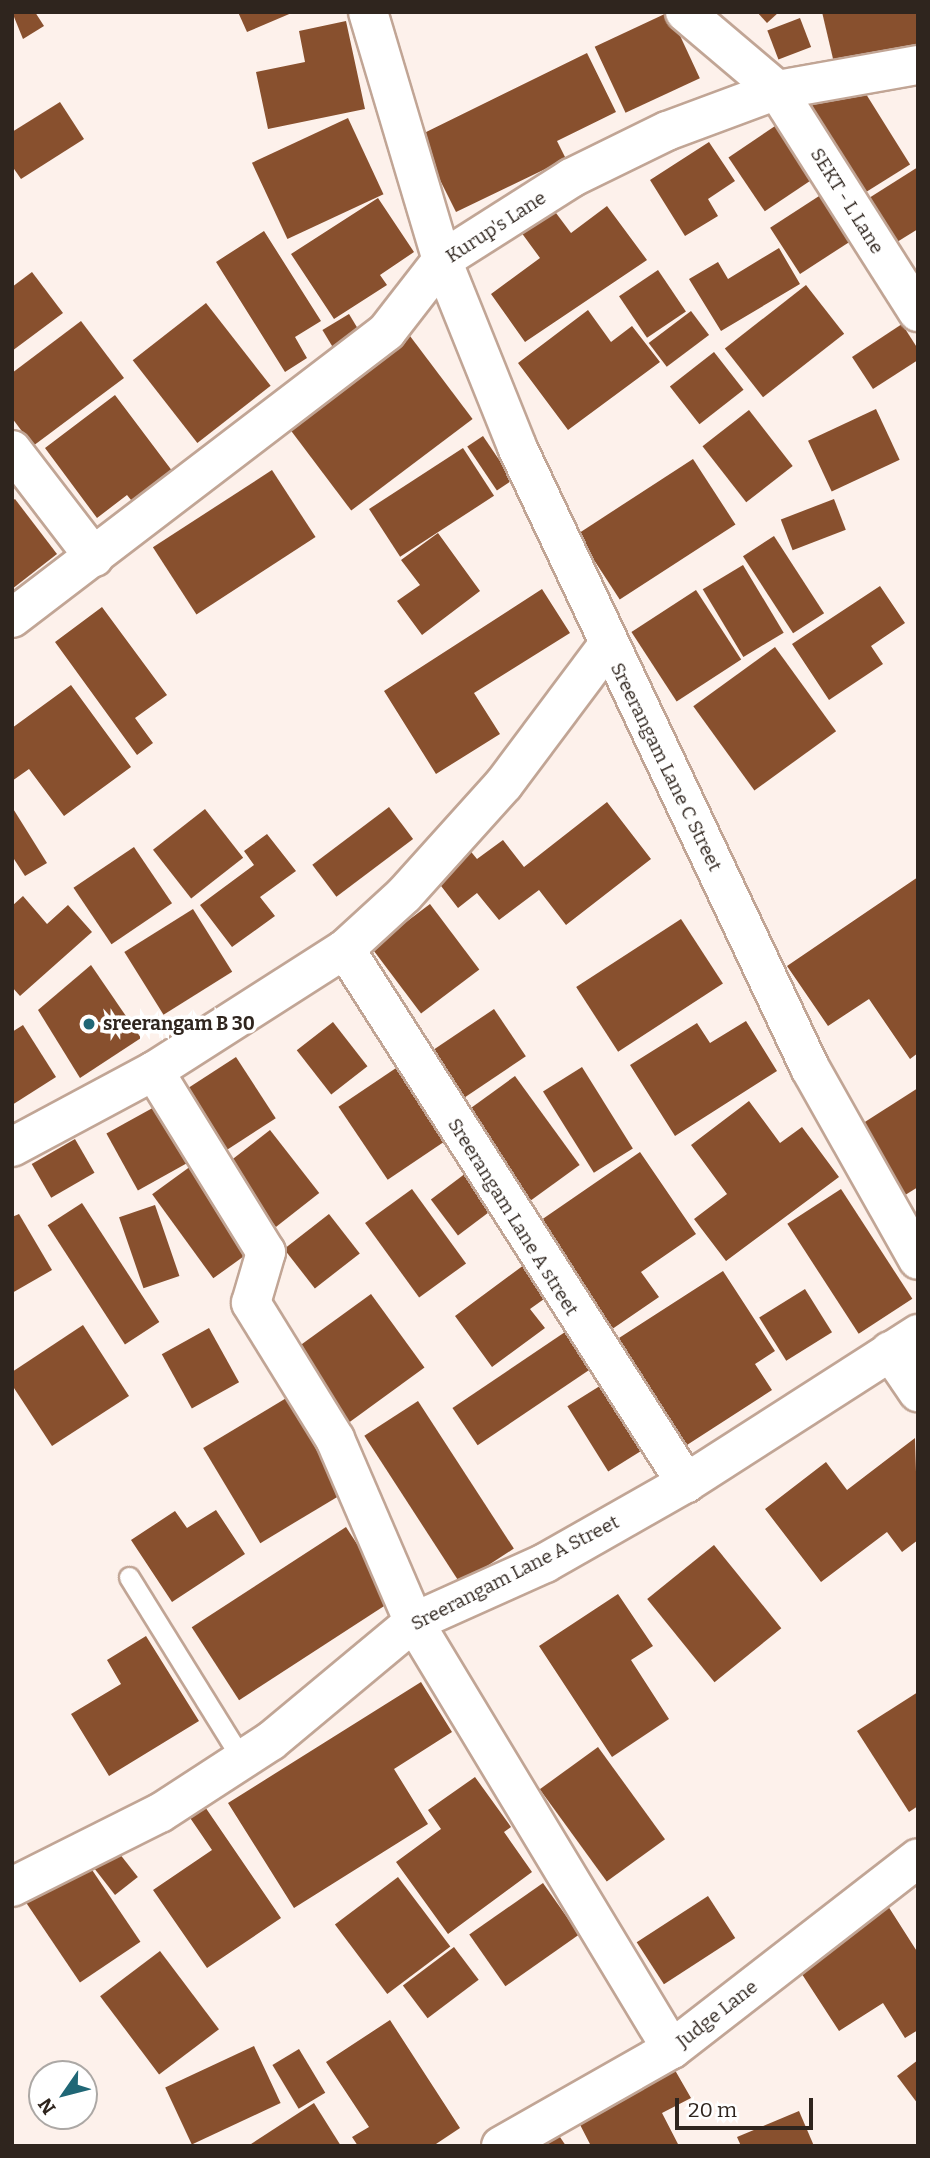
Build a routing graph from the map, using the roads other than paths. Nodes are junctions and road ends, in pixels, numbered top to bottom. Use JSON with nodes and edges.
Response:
{"nodes":[{"id":1,"x":368,"y":12,"type":"edge"},
{"id":2,"x":685,"y":12,"type":"edge"},
{"id":3,"x":918,"y":65,"type":"edge"},
{"id":4,"x":777,"y":90,"type":"junction"},
{"id":5,"x":442,"y":260,"type":"junction"},
{"id":6,"x":918,"y":312,"type":"edge"},
{"id":7,"x":12,"y":450,"type":"edge"},
{"id":8,"x":94,"y":557,"type":"junction"},
{"id":9,"x":12,"y":618,"type":"edge"},
{"id":10,"x":608,"y":645,"type":"junction"},
{"id":11,"x":345,"y":949,"type":"junction"},
{"id":12,"x":154,"y":1072,"type":"junction"},
{"id":13,"x":12,"y":1147,"type":"edge"},
{"id":14,"x":918,"y":1260,"type":"edge"},
{"id":15,"x":904,"y":1342,"type":"edge"},
{"id":16,"x":918,"y":1392,"type":"edge"},
{"id":17,"x":685,"y":1483,"type":"junction"},
{"id":18,"x":128,"y":1577,"type":"dead end"},
{"id":19,"x":414,"y":1622,"type":"junction"},
{"id":20,"x":242,"y":1759,"type":"junction"},
{"id":21,"x":918,"y":1858,"type":"edge"},
{"id":22,"x":12,"y":1887,"type":"edge"},
{"id":23,"x":672,"y":2049,"type":"junction"},
{"id":24,"x":502,"y":2146,"type":"edge"}],
"edges":[{"from":1,"to":5,"type":"street","name":"Sreerangam Lane C Street"},
{"from":2,"to":4,"type":"street","name":"SEKT - L Lane"},
{"from":3,"to":4,"type":"street","name":"Kurup's Lane"},
{"from":4,"to":5,"type":"street","name":"Kurup's Lane"},
{"from":4,"to":6,"type":"street","name":"SEKT - L Lane"},
{"from":5,"to":8,"type":"street","name":"Kurup's Lane"},
{"from":5,"to":10,"type":"street","name":"Sreerangam Lane C Street"},
{"from":7,"to":8,"type":"street"},
{"from":8,"to":9,"type":"street","name":"Kurup's Lane"},
{"from":10,"to":11,"type":"street"},
{"from":10,"to":14,"type":"street","name":"Sreerangam Lane C Street"},
{"from":11,"to":12,"type":"street"},
{"from":11,"to":17,"type":"street","name":"Sreerangam Lane A street"},
{"from":12,"to":13,"type":"street"},
{"from":12,"to":19,"type":"street"},
{"from":15,"to":16,"type":"street"},
{"from":15,"to":17,"type":"street","name":"Sreerangam Lane A Street"},
{"from":17,"to":19,"type":"street","name":"Sreerangam Lane A Street"},
{"from":18,"to":20,"type":"lane"},
{"from":19,"to":20,"type":"street","name":"Sreerangam Lane A Street"},
{"from":19,"to":23,"type":"street"},
{"from":20,"to":22,"type":"street","name":"Sreerangam Lane A Street"},
{"from":21,"to":23,"type":"street","name":"Judge Lane"},
{"from":23,"to":24,"type":"street","name":"Judge Lane"}]}
